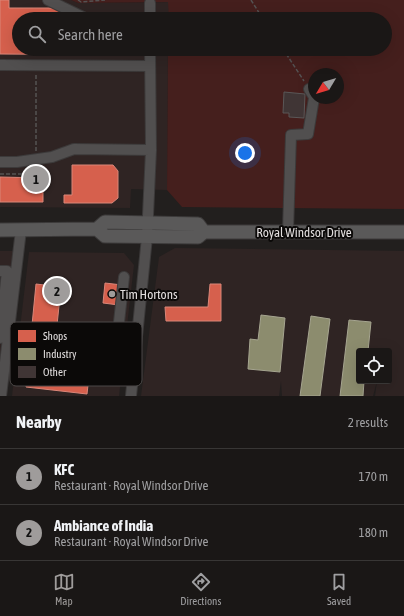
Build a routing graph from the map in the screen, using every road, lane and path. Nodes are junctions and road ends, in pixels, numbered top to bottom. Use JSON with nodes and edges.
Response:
{"nodes":[{"id":1,"x":48,"y":0,"type":"edge"},
{"id":2,"x":78,"y":0,"type":"edge"},
{"id":3,"x":105,"y":0,"type":"edge"},
{"id":4,"x":251,"y":0,"type":"edge"},
{"id":5,"x":150,"y":3,"type":"dead end"},
{"id":6,"x":73,"y":12,"type":"edge"},
{"id":7,"x":150,"y":12,"type":"edge"},
{"id":8,"x":259,"y":12,"type":"edge"},
{"id":9,"x":150,"y":56,"type":"edge"},
{"id":10,"x":287,"y":56,"type":"edge"},
{"id":11,"x":0,"y":65,"type":"edge"},
{"id":12,"x":150,"y":66,"type":"junction"},
{"id":13,"x":36,"y":71,"type":"dead end"},
{"id":14,"x":308,"y":89,"type":"edge"},
{"id":15,"x":311,"y":104,"type":"edge"},
{"id":16,"x":151,"y":150,"type":"junction"},
{"id":17,"x":36,"y":154,"type":"dead end"},
{"id":18,"x":0,"y":162,"type":"edge"},
{"id":19,"x":36,"y":165,"type":"dead end"},
{"id":20,"x":0,"y":174,"type":"edge"},
{"id":21,"x":148,"y":223,"type":"junction"},
{"id":22,"x":97,"y":229,"type":"junction"},
{"id":23,"x":0,"y":230,"type":"edge"},
{"id":24,"x":21,"y":230,"type":"junction"},
{"id":25,"x":288,"y":231,"type":"junction"},
{"id":26,"x":204,"y":232,"type":"junction"},
{"id":27,"x":404,"y":232,"type":"edge"},
{"id":28,"x":147,"y":237,"type":"junction"},
{"id":29,"x":0,"y":271,"type":"edge"},
{"id":30,"x":124,"y":277,"type":"dead end"},
{"id":31,"x":120,"y":322,"type":"edge"},
{"id":32,"x":138,"y":322,"type":"edge"},
{"id":33,"x":0,"y":338,"type":"edge"},
{"id":34,"x":3,"y":354,"type":"edge"},
{"id":35,"x":132,"y":386,"type":"edge"},
{"id":36,"x":2,"y":396,"type":"edge"},
{"id":37,"x":131,"y":396,"type":"edge"}],
"edges":[{"from":1,"to":6,"type":"lane"},
{"from":2,"to":3,"type":"path"},
{"from":4,"to":8,"type":"path"},
{"from":5,"to":7,"type":"lane"},
{"from":9,"to":12,"type":"lane"},
{"from":10,"to":14,"type":"path"},
{"from":11,"to":12,"type":"lane"},
{"from":12,"to":16,"type":"lane"},
{"from":13,"to":17,"type":"path"},
{"from":15,"to":25,"type":"lane"},
{"from":16,"to":18,"type":"lane"},
{"from":16,"to":21,"type":"lane"},
{"from":19,"to":20,"type":"path"},
{"from":21,"to":22,"type":"main road","name":"Royal Windsor Drive"},
{"from":21,"to":26,"type":"main road","name":"Royal Windsor Drive"},
{"from":21,"to":28,"type":"lane"},
{"from":22,"to":24,"type":"main road","name":"Royal Windsor Drive"},
{"from":22,"to":28,"type":"main road","name":"Royal Windsor Drive"},
{"from":23,"to":24,"type":"main road","name":"Royal Windsor Drive"},
{"from":24,"to":34,"type":"lane"},
{"from":25,"to":26,"type":"main road","name":"Royal Windsor Drive"},
{"from":25,"to":27,"type":"main road","name":"Royal Windsor Drive"},
{"from":26,"to":28,"type":"main road","name":"Royal Windsor Drive"},
{"from":28,"to":32,"type":"lane"},
{"from":29,"to":33,"type":"lane"},
{"from":30,"to":31,"type":"lane"},
{"from":34,"to":36,"type":"lane"},
{"from":35,"to":37,"type":"lane"}]}
